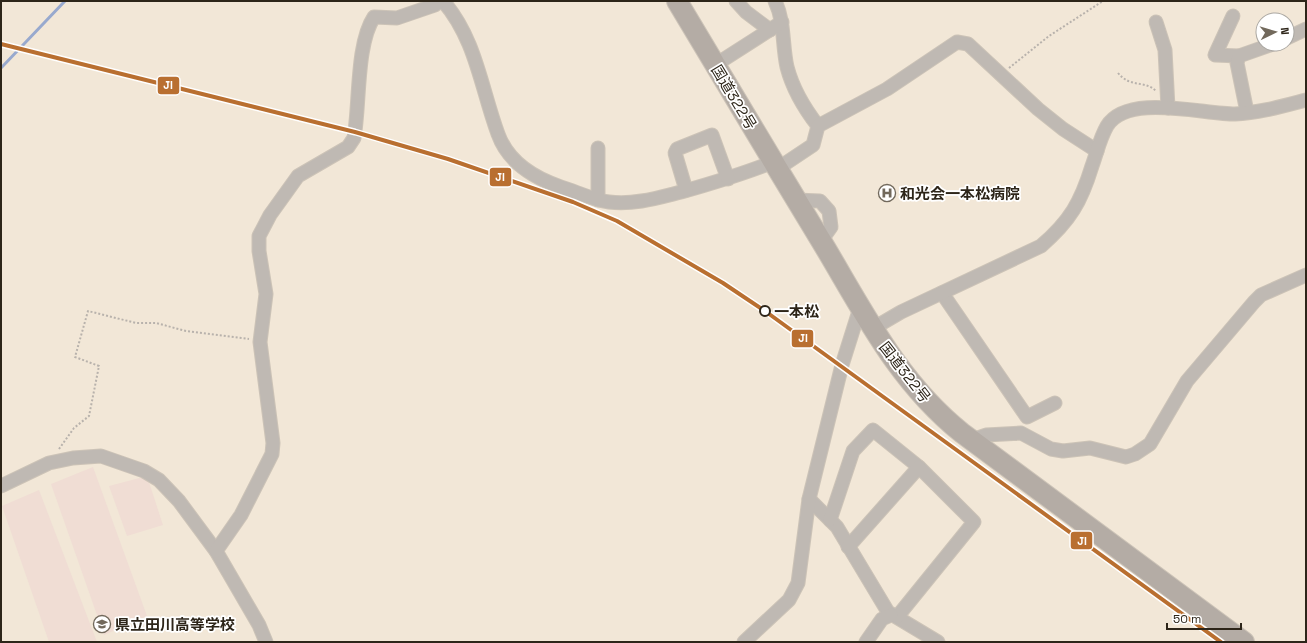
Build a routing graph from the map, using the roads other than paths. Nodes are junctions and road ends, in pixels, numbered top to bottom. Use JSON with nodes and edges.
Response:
{"nodes":[{"id":1,"x":442,"y":1,"type":"edge"},
{"id":2,"x":677,"y":1,"type":"edge"},
{"id":3,"x":736,"y":1,"type":"edge"},
{"id":4,"x":775,"y":1,"type":"edge"},
{"id":5,"x":1233,"y":16,"type":"dead end"},
{"id":6,"x":782,"y":22,"type":"junction"},
{"id":7,"x":1156,"y":22,"type":"dead end"},
{"id":8,"x":1306,"y":29,"type":"edge"},
{"id":9,"x":770,"y":30,"type":"junction"},
{"id":10,"x":1295,"y":34,"type":"edge"},
{"id":11,"x":1255,"y":50,"type":"edge"},
{"id":12,"x":1239,"y":56,"type":"junction"},
{"id":13,"x":715,"y":65,"type":"junction"},
{"id":14,"x":1306,"y":100,"type":"edge"},
{"id":15,"x":1168,"y":105,"type":"junction"},
{"id":16,"x":1247,"y":112,"type":"junction"},
{"id":17,"x":818,"y":126,"type":"junction"},
{"id":18,"x":598,"y":148,"type":"dead end"},
{"id":19,"x":1097,"y":151,"type":"junction"},
{"id":20,"x":775,"y":165,"type":"junction"},
{"id":21,"x":728,"y":179,"type":"junction"},
{"id":22,"x":686,"y":190,"type":"junction"},
{"id":23,"x":598,"y":200,"type":"junction"},
{"id":24,"x":1306,"y":275,"type":"edge"},
{"id":25,"x":942,"y":293,"type":"junction"},
{"id":26,"x":860,"y":308,"type":"junction"},
{"id":27,"x":872,"y":329,"type":"junction"},
{"id":28,"x":1055,"y":403,"type":"dead end"},
{"id":29,"x":972,"y":440,"type":"junction"},
{"id":30,"x":919,"y":468,"type":"junction"},
{"id":31,"x":1,"y":486,"type":"edge"},
{"id":32,"x":809,"y":499,"type":"junction"},
{"id":33,"x":830,"y":520,"type":"junction"},
{"id":34,"x":848,"y":548,"type":"junction"},
{"id":35,"x":216,"y":551,"type":"junction"},
{"id":36,"x":894,"y":616,"type":"junction"},
{"id":37,"x":266,"y":642,"type":"edge"},
{"id":38,"x":744,"y":642,"type":"edge"},
{"id":39,"x":866,"y":642,"type":"edge"},
{"id":40,"x":938,"y":642,"type":"edge"},
{"id":41,"x":1244,"y":642,"type":"edge"}],
"edges":[{"from":1,"to":23,"type":"street"},
{"from":1,"to":35,"type":"street"},
{"from":2,"to":13,"type":"highway","name":"国道322号"},
{"from":3,"to":9,"type":"street"},
{"from":4,"to":6,"type":"street"},
{"from":5,"to":12,"type":"street"},
{"from":6,"to":9,"type":"street"},
{"from":6,"to":17,"type":"street"},
{"from":7,"to":15,"type":"street"},
{"from":8,"to":10,"type":"street"},
{"from":9,"to":13,"type":"street"},
{"from":11,"to":12,"type":"street"},
{"from":12,"to":16,"type":"street"},
{"from":13,"to":20,"type":"highway","name":"国道322号"},
{"from":14,"to":16,"type":"street"},
{"from":15,"to":16,"type":"street"},
{"from":15,"to":19,"type":"street"},
{"from":17,"to":19,"type":"street"},
{"from":17,"to":20,"type":"street"},
{"from":18,"to":23,"type":"street"},
{"from":19,"to":25,"type":"street"},
{"from":20,"to":21,"type":"street"},
{"from":20,"to":26,"type":"highway","name":"国道322号"},
{"from":21,"to":22,"type":"street"},
{"from":21,"to":22,"type":"street"},
{"from":22,"to":23,"type":"street"},
{"from":24,"to":29,"type":"street"},
{"from":25,"to":27,"type":"street"},
{"from":25,"to":28,"type":"street"},
{"from":26,"to":27,"type":"highway","name":"国道322号"},
{"from":26,"to":32,"type":"street"},
{"from":27,"to":29,"type":"highway","name":"国道322号"},
{"from":29,"to":41,"type":"highway","name":"国道322号"},
{"from":30,"to":33,"type":"street"},
{"from":30,"to":34,"type":"street"},
{"from":30,"to":36,"type":"street"},
{"from":31,"to":35,"type":"street"},
{"from":32,"to":33,"type":"street"},
{"from":32,"to":38,"type":"street"},
{"from":33,"to":34,"type":"street"},
{"from":34,"to":36,"type":"street"},
{"from":35,"to":37,"type":"street"},
{"from":36,"to":39,"type":"street"},
{"from":36,"to":40,"type":"street"}]}
